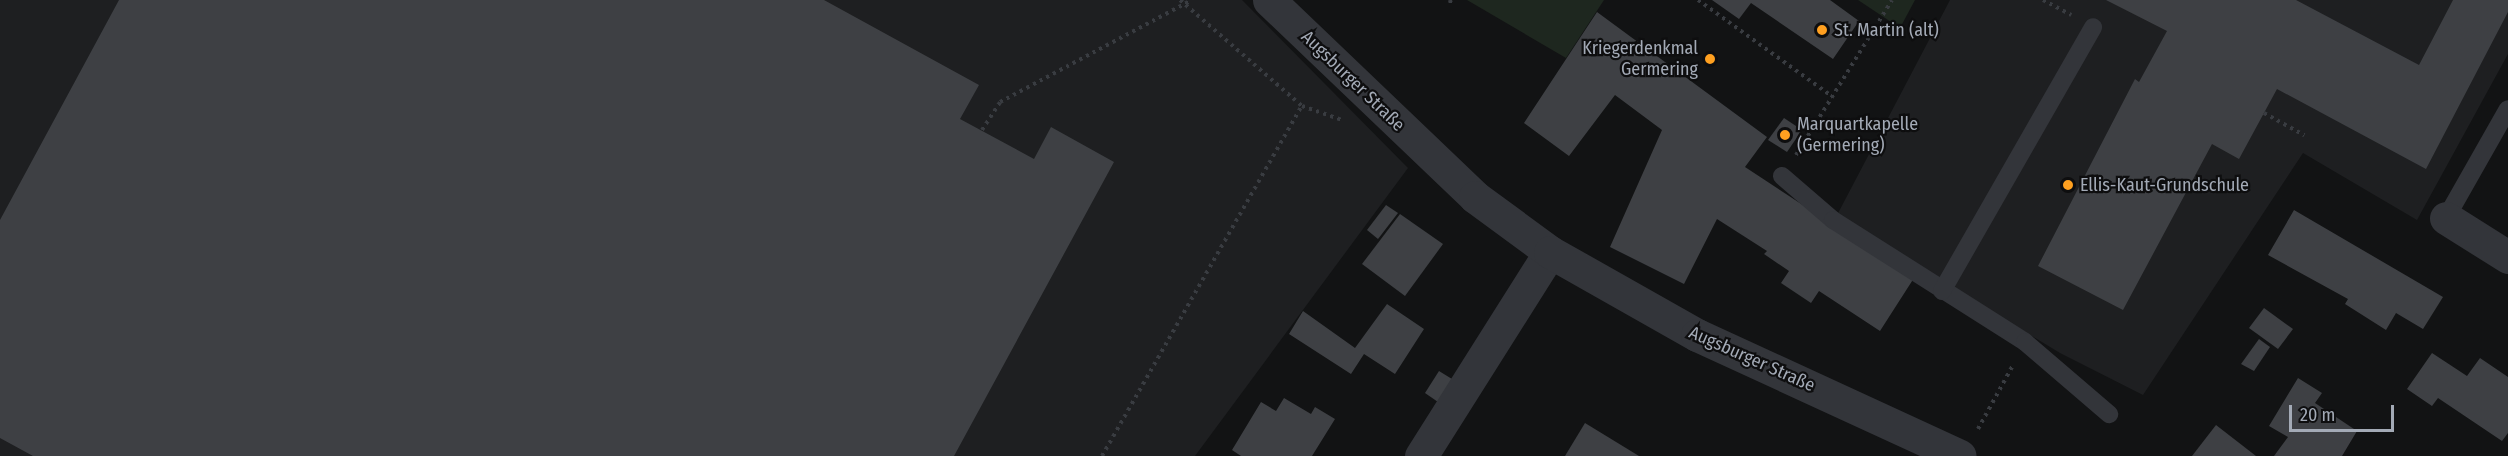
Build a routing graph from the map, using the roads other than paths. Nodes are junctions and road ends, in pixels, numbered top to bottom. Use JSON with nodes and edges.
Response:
{"nodes":[{"id":1,"x":1269,"y":0,"type":"edge"},
{"id":2,"x":2093,"y":27,"type":"dead end"},
{"id":3,"x":2508,"y":109,"type":"edge"},
{"id":4,"x":1782,"y":176,"type":"road end"},
{"id":5,"x":2446,"y":218,"type":"joint"},
{"id":6,"x":1550,"y":252,"type":"junction"},
{"id":7,"x":2508,"y":257,"type":"edge"},
{"id":8,"x":1942,"y":291,"type":"junction"},
{"id":9,"x":2109,"y":414,"type":"dead end"},
{"id":10,"x":1967,"y":446,"type":"edge"},
{"id":11,"x":1421,"y":456,"type":"edge"}],
"edges":[{"from":1,"to":6,"type":"street","name":"Augsburger Straße"},
{"from":2,"to":8,"type":"lane"},
{"from":3,"to":5,"type":"lane"},
{"from":4,"to":8,"type":"lane"},
{"from":5,"to":7,"type":"street"},
{"from":6,"to":10,"type":"street","name":"Augsburger Straße"},
{"from":6,"to":11,"type":"street"},
{"from":8,"to":9,"type":"lane"}]}
